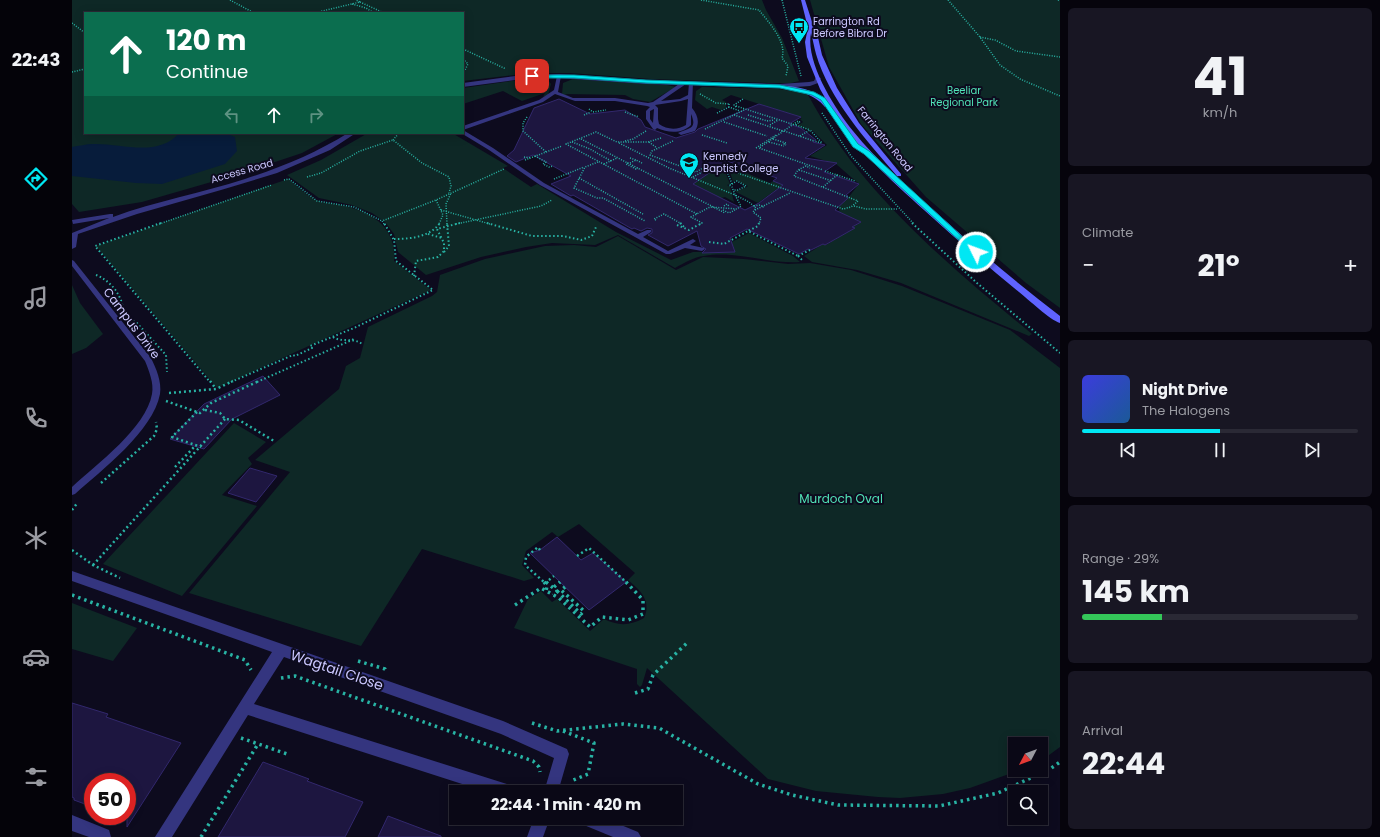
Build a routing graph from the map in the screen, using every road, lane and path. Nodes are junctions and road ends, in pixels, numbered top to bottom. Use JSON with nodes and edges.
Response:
{"nodes":[{"id":1,"x":230,"y":0,"type":"edge"},
{"id":2,"x":356,"y":0,"type":"edge"},
{"id":3,"x":701,"y":0,"type":"edge"},
{"id":4,"x":803,"y":0,"type":"edge"},
{"id":5,"x":948,"y":0,"type":"edge"},
{"id":6,"x":360,"y":2,"type":"junction"},
{"id":7,"x":350,"y":4,"type":"junction"},
{"id":8,"x":252,"y":12,"type":"edge"},
{"id":9,"x":318,"y":12,"type":"edge"},
{"id":10,"x":372,"y":12,"type":"edge"},
{"id":11,"x":382,"y":12,"type":"edge"},
{"id":12,"x":72,"y":23,"type":"edge"},
{"id":13,"x":811,"y":28,"type":"junction"},
{"id":14,"x":84,"y":32,"type":"edge"},
{"id":15,"x":980,"y":37,"type":"junction"},
{"id":16,"x":464,"y":49,"type":"edge"},
{"id":17,"x":819,"y":52,"type":"junction"},
{"id":18,"x":1060,"y":57,"type":"edge"},
{"id":19,"x":464,"y":60,"type":"edge"},
{"id":20,"x":84,"y":69,"type":"edge"},
{"id":21,"x":72,"y":72,"type":"edge"},
{"id":22,"x":512,"y":72,"type":"dead end"},
{"id":23,"x":464,"y":73,"type":"edge"},
{"id":24,"x":559,"y":76,"type":"junction"},
{"id":25,"x":787,"y":78,"type":"dead end"},
{"id":26,"x":818,"y":78,"type":"junction"},
{"id":27,"x":687,"y":83,"type":"junction"},
{"id":28,"x":464,"y":85,"type":"edge"},
{"id":29,"x":804,"y":85,"type":"junction"},
{"id":30,"x":780,"y":86,"type":"junction"},
{"id":31,"x":788,"y":88,"type":"junction"},
{"id":32,"x":816,"y":90,"type":"joint"},
{"id":33,"x":823,"y":90,"type":"junction"},
{"id":34,"x":556,"y":91,"type":"junction"},
{"id":35,"x":689,"y":96,"type":"junction"},
{"id":36,"x":1060,"y":96,"type":"edge"},
{"id":37,"x":743,"y":99,"type":"dead end"},
{"id":38,"x":651,"y":105,"type":"junction"},
{"id":39,"x":736,"y":106,"type":"junction"},
{"id":40,"x":729,"y":107,"type":"junction"},
{"id":41,"x":740,"y":107,"type":"junction"},
{"id":42,"x":588,"y":108,"type":"dead end"},
{"id":43,"x":690,"y":109,"type":"junction"},
{"id":44,"x":612,"y":110,"type":"dead end"},
{"id":45,"x":744,"y":110,"type":"junction"},
{"id":46,"x":619,"y":111,"type":"dead end"},
{"id":47,"x":591,"y":112,"type":"junction"},
{"id":48,"x":740,"y":112,"type":"junction"},
{"id":49,"x":717,"y":113,"type":"dead end"},
{"id":50,"x":756,"y":113,"type":"junction"},
{"id":51,"x":850,"y":113,"type":"junction"},
{"id":52,"x":584,"y":115,"type":"dead end"},
{"id":53,"x":734,"y":115,"type":"junction"},
{"id":54,"x":748,"y":115,"type":"junction"},
{"id":55,"x":531,"y":116,"type":"dead end"},
{"id":56,"x":642,"y":119,"type":"dead end"},
{"id":57,"x":748,"y":119,"type":"junction"},
{"id":58,"x":778,"y":120,"type":"junction"},
{"id":59,"x":724,"y":121,"type":"junction"},
{"id":60,"x":767,"y":121,"type":"junction"},
{"id":61,"x":799,"y":122,"type":"dead end"},
{"id":62,"x":795,"y":124,"type":"junction"},
{"id":63,"x":647,"y":126,"type":"dead end"},
{"id":64,"x":770,"y":126,"type":"junction"},
{"id":65,"x":464,"y":128,"type":"edge"},
{"id":66,"x":704,"y":129,"type":"dead end"},
{"id":67,"x":810,"y":130,"type":"junction"},
{"id":68,"x":784,"y":131,"type":"junction"},
{"id":69,"x":464,"y":133,"type":"edge"},
{"id":70,"x":351,"y":134,"type":"edge"},
{"id":71,"x":399,"y":134,"type":"edge"},
{"id":72,"x":595,"y":134,"type":"dead end"},
{"id":73,"x":699,"y":134,"type":"dead end"},
{"id":74,"x":605,"y":136,"type":"dead end"},
{"id":75,"x":800,"y":136,"type":"dead end"},
{"id":76,"x":649,"y":138,"type":"dead end"},
{"id":77,"x":661,"y":138,"type":"dead end"},
{"id":78,"x":582,"y":139,"type":"junction"},
{"id":79,"x":678,"y":139,"type":"dead end"},
{"id":80,"x":773,"y":139,"type":"junction"},
{"id":81,"x":393,"y":140,"type":"junction"},
{"id":82,"x":641,"y":141,"type":"junction"},
{"id":83,"x":768,"y":141,"type":"junction"},
{"id":84,"x":571,"y":142,"type":"junction"},
{"id":85,"x":617,"y":142,"type":"junction"},
{"id":86,"x":648,"y":142,"type":"junction"},
{"id":87,"x":727,"y":143,"type":"dead end"},
{"id":88,"x":566,"y":144,"type":"junction"},
{"id":89,"x":561,"y":145,"type":"junction"},
{"id":90,"x":786,"y":145,"type":"dead end"},
{"id":91,"x":784,"y":146,"type":"dead end"},
{"id":92,"x":657,"y":148,"type":"junction"},
{"id":93,"x":546,"y":152,"type":"junction"},
{"id":94,"x":867,"y":152,"type":"junction"},
{"id":95,"x":551,"y":154,"type":"dead end"},
{"id":96,"x":534,"y":156,"type":"junction"},
{"id":97,"x":524,"y":157,"type":"dead end"},
{"id":98,"x":531,"y":158,"type":"junction"},
{"id":99,"x":617,"y":158,"type":"dead end"},
{"id":100,"x":630,"y":158,"type":"dead end"},
{"id":101,"x":636,"y":160,"type":"junction"},
{"id":102,"x":611,"y":161,"type":"junction"},
{"id":103,"x":598,"y":162,"type":"junction"},
{"id":104,"x":642,"y":163,"type":"dead end"},
{"id":105,"x":516,"y":164,"type":"junction"},
{"id":106,"x":604,"y":164,"type":"junction"},
{"id":107,"x":553,"y":166,"type":"dead end"},
{"id":108,"x":806,"y":166,"type":"junction"},
{"id":109,"x":584,"y":167,"type":"junction"},
{"id":110,"x":639,"y":168,"type":"junction"},
{"id":111,"x":708,"y":168,"type":"junction"},
{"id":112,"x":718,"y":168,"type":"dead end"},
{"id":113,"x":810,"y":168,"type":"dead end"},
{"id":114,"x":818,"y":169,"type":"junction"},
{"id":115,"x":798,"y":170,"type":"junction"},
{"id":116,"x":837,"y":175,"type":"junction"},
{"id":117,"x":692,"y":177,"type":"junction"},
{"id":118,"x":307,"y":178,"type":"dead end"},
{"id":119,"x":579,"y":178,"type":"junction"},
{"id":120,"x":281,"y":181,"type":"dead end"},
{"id":121,"x":832,"y":181,"type":"junction"},
{"id":122,"x":855,"y":182,"type":"dead end"},
{"id":123,"x":274,"y":184,"type":"dead end"},
{"id":124,"x":542,"y":184,"type":"junction"},
{"id":125,"x":732,"y":184,"type":"junction"},
{"id":126,"x":823,"y":187,"type":"junction"},
{"id":127,"x":733,"y":190,"type":"junction"},
{"id":128,"x":450,"y":193,"type":"junction"},
{"id":129,"x":790,"y":193,"type":"junction"},
{"id":130,"x":735,"y":195,"type":"junction"},
{"id":131,"x":436,"y":200,"type":"junction"},
{"id":132,"x":552,"y":200,"type":"dead end"},
{"id":133,"x":854,"y":205,"type":"junction"},
{"id":134,"x":753,"y":206,"type":"junction"},
{"id":135,"x":715,"y":207,"type":"junction"},
{"id":136,"x":723,"y":207,"type":"junction"},
{"id":137,"x":764,"y":207,"type":"junction"},
{"id":138,"x":719,"y":209,"type":"junction"},
{"id":139,"x":737,"y":209,"type":"junction"},
{"id":140,"x":898,"y":209,"type":"dead end"},
{"id":141,"x":441,"y":210,"type":"junction"},
{"id":142,"x":705,"y":210,"type":"junction"},
{"id":143,"x":755,"y":210,"type":"junction"},
{"id":144,"x":709,"y":211,"type":"dead end"},
{"id":145,"x":446,"y":212,"type":"junction"},
{"id":146,"x":131,"y":213,"type":"junction"},
{"id":147,"x":725,"y":213,"type":"dead end"},
{"id":148,"x":643,"y":214,"type":"dead end"},
{"id":149,"x":697,"y":214,"type":"junction"},
{"id":150,"x":934,"y":214,"type":"junction"},
{"id":151,"x":472,"y":220,"type":"junction"},
{"id":152,"x":656,"y":220,"type":"dead end"},
{"id":153,"x":382,"y":221,"type":"junction"},
{"id":154,"x":645,"y":221,"type":"dead end"},
{"id":155,"x":73,"y":222,"type":"edge"},
{"id":156,"x":706,"y":222,"type":"dead end"},
{"id":157,"x":702,"y":223,"type":"junction"},
{"id":158,"x":677,"y":225,"type":"dead end"},
{"id":159,"x":448,"y":226,"type":"junction"},
{"id":160,"x":596,"y":227,"type":"dead end"},
{"id":161,"x":684,"y":228,"type":"junction"},
{"id":162,"x":437,"y":229,"type":"junction"},
{"id":163,"x":649,"y":231,"type":"dead end"},
{"id":164,"x":748,"y":231,"type":"junction"},
{"id":165,"x":427,"y":233,"type":"junction"},
{"id":166,"x":76,"y":235,"type":"edge"},
{"id":167,"x":638,"y":237,"type":"junction"},
{"id":168,"x":443,"y":238,"type":"junction"},
{"id":169,"x":394,"y":239,"type":"junction"},
{"id":170,"x":693,"y":242,"type":"dead end"},
{"id":171,"x":707,"y":242,"type":"dead end"},
{"id":172,"x":684,"y":246,"type":"junction"},
{"id":173,"x":72,"y":247,"type":"edge"},
{"id":174,"x":702,"y":249,"type":"dead end"},
{"id":175,"x":810,"y":250,"type":"dead end"},
{"id":176,"x":442,"y":254,"type":"junction"},
{"id":177,"x":798,"y":256,"type":"junction"},
{"id":178,"x":803,"y":261,"type":"dead end"},
{"id":179,"x":72,"y":262,"type":"edge"},
{"id":180,"x":92,"y":274,"type":"dead end"},
{"id":181,"x":414,"y":276,"type":"junction"},
{"id":182,"x":126,"y":316,"type":"dead end"},
{"id":183,"x":130,"y":320,"type":"dead end"},
{"id":184,"x":1060,"y":320,"type":"edge"},
{"id":185,"x":333,"y":336,"type":"junction"},
{"id":186,"x":354,"y":339,"type":"junction"},
{"id":187,"x":362,"y":344,"type":"dead end"},
{"id":188,"x":167,"y":374,"type":"dead end"},
{"id":189,"x":168,"y":387,"type":"dead end"},
{"id":190,"x":216,"y":389,"type":"junction"},
{"id":191,"x":169,"y":393,"type":"junction"},
{"id":192,"x":165,"y":401,"type":"junction"},
{"id":193,"x":162,"y":406,"type":"dead end"},
{"id":194,"x":204,"y":410,"type":"junction"},
{"id":195,"x":197,"y":412,"type":"junction"},
{"id":196,"x":158,"y":418,"type":"dead end"},
{"id":197,"x":225,"y":419,"type":"junction"},
{"id":198,"x":274,"y":442,"type":"dead end"},
{"id":199,"x":196,"y":445,"type":"junction"},
{"id":200,"x":201,"y":447,"type":"junction"},
{"id":201,"x":175,"y":467,"type":"dead end"},
{"id":202,"x":97,"y":485,"type":"dead end"},
{"id":203,"x":72,"y":492,"type":"edge"},
{"id":204,"x":80,"y":500,"type":"dead end"},
{"id":205,"x":72,"y":510,"type":"edge"},
{"id":206,"x":72,"y":550,"type":"edge"},
{"id":207,"x":540,"y":550,"type":"dead end"},
{"id":208,"x":577,"y":556,"type":"dead end"},
{"id":209,"x":93,"y":565,"type":"junction"},
{"id":210,"x":72,"y":576,"type":"edge"},
{"id":211,"x":554,"y":576,"type":"dead end"},
{"id":212,"x":127,"y":581,"type":"dead end"},
{"id":213,"x":560,"y":582,"type":"dead end"},
{"id":214,"x":545,"y":583,"type":"junction"},
{"id":215,"x":565,"y":587,"type":"dead end"},
{"id":216,"x":556,"y":589,"type":"junction"},
{"id":217,"x":546,"y":591,"type":"junction"},
{"id":218,"x":72,"y":595,"type":"edge"},
{"id":219,"x":553,"y":595,"type":"junction"},
{"id":220,"x":515,"y":604,"type":"dead end"},
{"id":221,"x":687,"y":643,"type":"dead end"},
{"id":222,"x":281,"y":650,"type":"junction"},
{"id":223,"x":352,"y":660,"type":"dead end"},
{"id":224,"x":251,"y":672,"type":"dead end"},
{"id":225,"x":387,"y":674,"type":"dead end"},
{"id":226,"x":277,"y":680,"type":"dead end"},
{"id":227,"x":635,"y":693,"type":"dead end"},
{"id":228,"x":246,"y":708,"type":"junction"},
{"id":229,"x":528,"y":722,"type":"dead end"},
{"id":230,"x":563,"y":730,"type":"junction"},
{"id":231,"x":229,"y":734,"type":"junction"},
{"id":232,"x":258,"y":744,"type":"junction"},
{"id":233,"x":290,"y":755,"type":"dead end"},
{"id":234,"x":1060,"y":762,"type":"edge"},
{"id":235,"x":540,"y":772,"type":"dead end"},
{"id":236,"x":571,"y":781,"type":"dead end"},
{"id":237,"x":488,"y":785,"type":"edge"},
{"id":238,"x":553,"y":785,"type":"edge"},
{"id":239,"x":72,"y":823,"type":"edge"},
{"id":240,"x":540,"y":825,"type":"edge"},
{"id":241,"x":602,"y":825,"type":"edge"},
{"id":242,"x":104,"y":835,"type":"dead end"},
{"id":243,"x":163,"y":837,"type":"edge"},
{"id":244,"x":201,"y":837,"type":"edge"},
{"id":245,"x":536,"y":837,"type":"edge"},
{"id":246,"x":633,"y":837,"type":"edge"}],
"edges":[{"from":1,"to":8,"type":"path"},
{"from":2,"to":6,"type":"path"},
{"from":3,"to":25,"type":"path"},
{"from":4,"to":13,"type":"main road","name":"Farrington Road"},
{"from":5,"to":15,"type":"path"},
{"from":6,"to":7,"type":"path"},
{"from":6,"to":11,"type":"path"},
{"from":7,"to":9,"type":"path"},
{"from":7,"to":10,"type":"path"},
{"from":12,"to":14,"type":"path"},
{"from":13,"to":17,"type":"main road","name":"Farrington Road"},
{"from":13,"to":26,"type":"main road","name":"Farrington Road"},
{"from":15,"to":18,"type":"path"},
{"from":15,"to":36,"type":"path"},
{"from":16,"to":22,"type":"path"},
{"from":17,"to":33,"type":"main road"},
{"from":17,"to":51,"type":"main road","name":"Farrington Road"},
{"from":19,"to":23,"type":"path"},
{"from":20,"to":21,"type":"path"},
{"from":24,"to":27,"type":"street"},
{"from":24,"to":28,"type":"street"},
{"from":24,"to":34,"type":"lane"},
{"from":26,"to":29,"type":"street"},
{"from":26,"to":33,"type":"main road","name":"Farrington Road"},
{"from":27,"to":30,"type":"street"},
{"from":27,"to":35,"type":"lane"},
{"from":27,"to":38,"type":"lane"},
{"from":29,"to":30,"type":"street"},
{"from":29,"to":33,"type":"main road"},
{"from":30,"to":31,"type":"street"},
{"from":31,"to":32,"type":"street"},
{"from":31,"to":94,"type":"main road"},
{"from":32,"to":33,"type":"main road"},
{"from":33,"to":51,"type":"main road"},
{"from":33,"to":94,"type":"main road","name":"Farrington Road"},
{"from":34,"to":38,"type":"lane"},
{"from":34,"to":65,"type":"lane"},
{"from":35,"to":38,"type":"lane"},
{"from":35,"to":43,"type":"lane"},
{"from":37,"to":39,"type":"path"},
{"from":38,"to":43,"type":"lane"},
{"from":38,"to":43,"type":"lane"},
{"from":39,"to":40,"type":"path"},
{"from":39,"to":41,"type":"path"},
{"from":40,"to":48,"type":"path"},
{"from":40,"to":49,"type":"path"},
{"from":41,"to":45,"type":"path"},
{"from":41,"to":62,"type":"path"},
{"from":42,"to":47,"type":"path"},
{"from":44,"to":47,"type":"path"},
{"from":45,"to":48,"type":"path"},
{"from":45,"to":50,"type":"path"},
{"from":46,"to":56,"type":"path"},
{"from":47,"to":52,"type":"path"},
{"from":48,"to":53,"type":"path"},
{"from":48,"to":54,"type":"path"},
{"from":50,"to":54,"type":"path"},
{"from":50,"to":58,"type":"path"},
{"from":51,"to":150,"type":"main road","name":"Farrington Road"},
{"from":53,"to":57,"type":"path"},
{"from":53,"to":59,"type":"path"},
{"from":54,"to":57,"type":"path"},
{"from":54,"to":60,"type":"path"},
{"from":55,"to":93,"type":"path"},
{"from":57,"to":64,"type":"path"},
{"from":58,"to":60,"type":"path"},
{"from":58,"to":62,"type":"path"},
{"from":58,"to":64,"type":"path"},
{"from":59,"to":66,"type":"path"},
{"from":59,"to":80,"type":"path"},
{"from":60,"to":64,"type":"path"},
{"from":61,"to":62,"type":"path"},
{"from":62,"to":67,"type":"path"},
{"from":62,"to":68,"type":"path"},
{"from":63,"to":85,"type":"path"},
{"from":64,"to":80,"type":"path"},
{"from":67,"to":68,"type":"path"},
{"from":67,"to":75,"type":"path"},
{"from":68,"to":80,"type":"path"},
{"from":69,"to":105,"type":"lane"},
{"from":70,"to":146,"type":"street","name":"Access Road"},
{"from":71,"to":81,"type":"path"},
{"from":72,"to":78,"type":"path"},
{"from":73,"to":87,"type":"path"},
{"from":74,"to":78,"type":"path"},
{"from":76,"to":82,"type":"path"},
{"from":77,"to":86,"type":"path"},
{"from":78,"to":89,"type":"path"},
{"from":78,"to":110,"type":"path"},
{"from":79,"to":92,"type":"path"},
{"from":80,"to":83,"type":"path"},
{"from":80,"to":83,"type":"path"},
{"from":80,"to":90,"type":"path"},
{"from":81,"to":118,"type":"path"},
{"from":81,"to":128,"type":"path"},
{"from":82,"to":85,"type":"path"},
{"from":82,"to":86,"type":"path"},
{"from":83,"to":91,"type":"path"},
{"from":83,"to":108,"type":"path"},
{"from":83,"to":114,"type":"path"},
{"from":84,"to":85,"type":"path"},
{"from":84,"to":88,"type":"path"},
{"from":84,"to":102,"type":"path"},
{"from":85,"to":117,"type":"path"},
{"from":86,"to":92,"type":"path"},
{"from":88,"to":89,"type":"path"},
{"from":88,"to":103,"type":"path"},
{"from":89,"to":93,"type":"path"},
{"from":92,"to":111,"type":"path"},
{"from":93,"to":95,"type":"path"},
{"from":93,"to":96,"type":"path"},
{"from":94,"to":150,"type":"main road","name":"Farrington Road"},
{"from":96,"to":98,"type":"path"},
{"from":96,"to":107,"type":"path"},
{"from":97,"to":98,"type":"path"},
{"from":98,"to":105,"type":"path"},
{"from":99,"to":102,"type":"path"},
{"from":100,"to":101,"type":"path"},
{"from":101,"to":104,"type":"path"},
{"from":101,"to":110,"type":"path"},
{"from":102,"to":106,"type":"path"},
{"from":103,"to":106,"type":"path"},
{"from":103,"to":109,"type":"path"},
{"from":105,"to":124,"type":"lane"},
{"from":105,"to":128,"type":"path"},
{"from":106,"to":149,"type":"path"},
{"from":108,"to":113,"type":"path"},
{"from":108,"to":114,"type":"path"},
{"from":108,"to":115,"type":"path"},
{"from":109,"to":119,"type":"path"},
{"from":109,"to":124,"type":"path"},
{"from":110,"to":138,"type":"path"},
{"from":111,"to":112,"type":"path"},
{"from":111,"to":117,"type":"path"},
{"from":114,"to":116,"type":"path"},
{"from":115,"to":121,"type":"path"},
{"from":115,"to":126,"type":"path"},
{"from":116,"to":121,"type":"path"},
{"from":116,"to":122,"type":"path"},
{"from":117,"to":130,"type":"path"},
{"from":119,"to":148,"type":"path"},
{"from":119,"to":154,"type":"path"},
{"from":120,"to":153,"type":"path"},
{"from":121,"to":126,"type":"path"},
{"from":123,"to":190,"type":"path"},
{"from":124,"to":167,"type":"lane"},
{"from":125,"to":127,"type":"path"},
{"from":125,"to":127,"type":"path"},
{"from":125,"to":129,"type":"path"},
{"from":126,"to":133,"type":"path"},
{"from":127,"to":130,"type":"path"},
{"from":128,"to":131,"type":"path"},
{"from":128,"to":145,"type":"path"},
{"from":129,"to":133,"type":"path"},
{"from":129,"to":137,"type":"path"},
{"from":130,"to":134,"type":"path"},
{"from":130,"to":139,"type":"path"},
{"from":131,"to":141,"type":"path"},
{"from":131,"to":153,"type":"path"},
{"from":132,"to":151,"type":"path"},
{"from":133,"to":140,"type":"path"},
{"from":134,"to":137,"type":"path"},
{"from":134,"to":143,"type":"path"},
{"from":135,"to":136,"type":"path"},
{"from":135,"to":139,"type":"path"},
{"from":135,"to":142,"type":"path"},
{"from":136,"to":138,"type":"path"},
{"from":136,"to":139,"type":"path"},
{"from":137,"to":143,"type":"path"},
{"from":138,"to":147,"type":"path"},
{"from":141,"to":145,"type":"path"},
{"from":141,"to":162,"type":"path"},
{"from":142,"to":144,"type":"path"},
{"from":142,"to":149,"type":"path"},
{"from":143,"to":164,"type":"path"},
{"from":145,"to":151,"type":"path"},
{"from":145,"to":159,"type":"path"},
{"from":146,"to":155,"type":"street","name":"Access Road"},
{"from":146,"to":166,"type":"street","name":"Access Road"},
{"from":149,"to":157,"type":"path"},
{"from":150,"to":184,"type":"main road","name":"Farrington Road"},
{"from":151,"to":159,"type":"path"},
{"from":151,"to":160,"type":"path"},
{"from":152,"to":161,"type":"path"},
{"from":153,"to":169,"type":"path"},
{"from":155,"to":166,"type":"street"},
{"from":156,"to":157,"type":"path"},
{"from":157,"to":161,"type":"path"},
{"from":158,"to":161,"type":"path"},
{"from":159,"to":162,"type":"path"},
{"from":159,"to":176,"type":"path"},
{"from":162,"to":165,"type":"path"},
{"from":162,"to":168,"type":"path"},
{"from":163,"to":167,"type":"lane"},
{"from":164,"to":171,"type":"path"},
{"from":164,"to":177,"type":"path"},
{"from":165,"to":168,"type":"path"},
{"from":165,"to":169,"type":"path"},
{"from":166,"to":173,"type":"street"},
{"from":167,"to":172,"type":"lane"},
{"from":168,"to":176,"type":"path"},
{"from":169,"to":181,"type":"path"},
{"from":170,"to":172,"type":"lane"},
{"from":172,"to":174,"type":"lane"},
{"from":175,"to":177,"type":"path"},
{"from":176,"to":181,"type":"path"},
{"from":177,"to":178,"type":"path"},
{"from":179,"to":203,"type":"lane","name":"Campus Drive"},
{"from":180,"to":182,"type":"path"},
{"from":181,"to":185,"type":"path"},
{"from":183,"to":188,"type":"path"},
{"from":185,"to":186,"type":"path"},
{"from":185,"to":190,"type":"path"},
{"from":186,"to":187,"type":"path"},
{"from":186,"to":194,"type":"path"},
{"from":189,"to":191,"type":"path"},
{"from":190,"to":191,"type":"path"},
{"from":191,"to":192,"type":"path"},
{"from":192,"to":193,"type":"path"},
{"from":192,"to":195,"type":"path"},
{"from":194,"to":195,"type":"path"},
{"from":194,"to":197,"type":"path"},
{"from":195,"to":199,"type":"path"},
{"from":196,"to":202,"type":"path"},
{"from":197,"to":198,"type":"path"},
{"from":197,"to":200,"type":"path"},
{"from":199,"to":200,"type":"path"},
{"from":199,"to":201,"type":"path"},
{"from":200,"to":209,"type":"path"},
{"from":204,"to":205,"type":"path"},
{"from":206,"to":209,"type":"path"},
{"from":207,"to":214,"type":"path"},
{"from":208,"to":219,"type":"path"},
{"from":209,"to":212,"type":"path"},
{"from":210,"to":222,"type":"street","name":"Wagtail Close"},
{"from":211,"to":214,"type":"path"},
{"from":213,"to":216,"type":"path"},
{"from":214,"to":216,"type":"path"},
{"from":214,"to":217,"type":"path"},
{"from":215,"to":216,"type":"path"},
{"from":216,"to":219,"type":"path"},
{"from":217,"to":219,"type":"path"},
{"from":217,"to":220,"type":"path"},
{"from":218,"to":224,"type":"path"},
{"from":221,"to":227,"type":"path"},
{"from":222,"to":228,"type":"street"},
{"from":222,"to":238,"type":"street","name":"Wagtail Close"},
{"from":223,"to":225,"type":"path"},
{"from":226,"to":235,"type":"path"},
{"from":228,"to":231,"type":"street"},
{"from":228,"to":237,"type":"street"},
{"from":229,"to":230,"type":"path"},
{"from":230,"to":234,"type":"path"},
{"from":230,"to":236,"type":"path"},
{"from":231,"to":232,"type":"path"},
{"from":231,"to":243,"type":"street"},
{"from":232,"to":233,"type":"path"},
{"from":232,"to":244,"type":"path"},
{"from":239,"to":242,"type":"street"},
{"from":240,"to":245,"type":"street"},
{"from":241,"to":246,"type":"street"}]}
